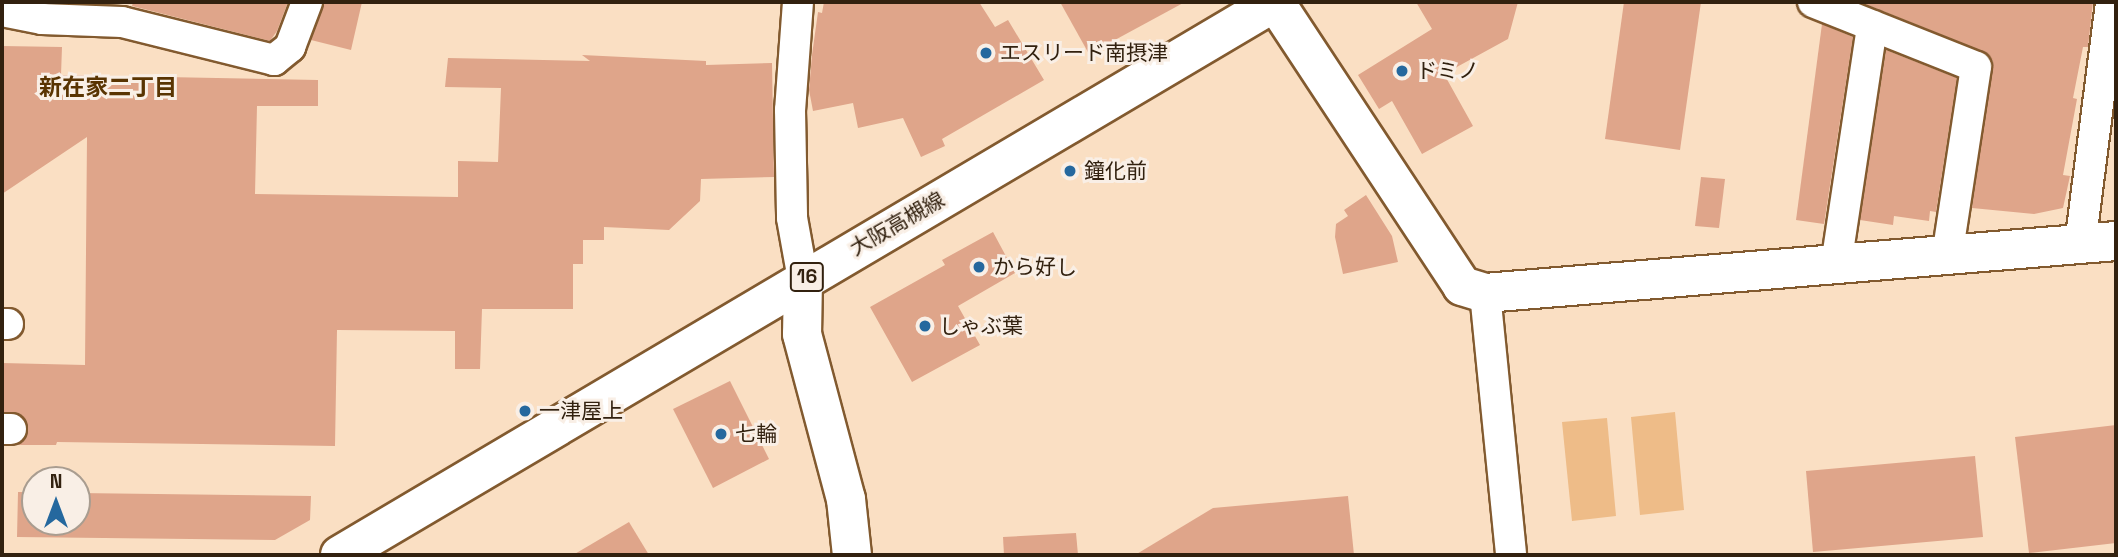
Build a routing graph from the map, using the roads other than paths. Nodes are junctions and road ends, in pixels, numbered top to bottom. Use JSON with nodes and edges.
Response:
{"nodes":[{"id":1,"x":307,"y":2,"type":"edge"},
{"id":2,"x":798,"y":2,"type":"edge"},
{"id":3,"x":1275,"y":2,"type":"edge"},
{"id":4,"x":1813,"y":2,"type":"edge"},
{"id":5,"x":2111,"y":2,"type":"edge"},
{"id":6,"x":2,"y":11,"type":"edge"},
{"id":7,"x":91,"y":11,"type":"edge"},
{"id":8,"x":1872,"y":26,"type":"junction"},
{"id":9,"x":2098,"y":243,"type":"edge"},
{"id":10,"x":1947,"y":256,"type":"junction"},
{"id":11,"x":1836,"y":265,"type":"junction"},
{"id":12,"x":803,"y":279,"type":"junction"},
{"id":13,"x":1485,"y":293,"type":"junction"},
{"id":14,"x":340,"y":555,"type":"edge"},
{"id":15,"x":852,"y":555,"type":"edge"},
{"id":16,"x":1511,"y":555,"type":"edge"}],
"edges":[{"from":1,"to":7,"type":"street"},
{"from":2,"to":12,"type":"street"},
{"from":3,"to":12,"type":"street","name":"大阪高槻線","number":"16"},
{"from":3,"to":13,"type":"street"},
{"from":4,"to":8,"type":"street"},
{"from":5,"to":9,"type":"street"},
{"from":6,"to":7,"type":"street"},
{"from":8,"to":10,"type":"street"},
{"from":8,"to":11,"type":"street"},
{"from":9,"to":10,"type":"street"},
{"from":10,"to":11,"type":"street"},
{"from":11,"to":13,"type":"street"},
{"from":12,"to":14,"type":"street","name":"大阪高槻線","number":"16"},
{"from":12,"to":15,"type":"street"},
{"from":13,"to":16,"type":"street"}]}
